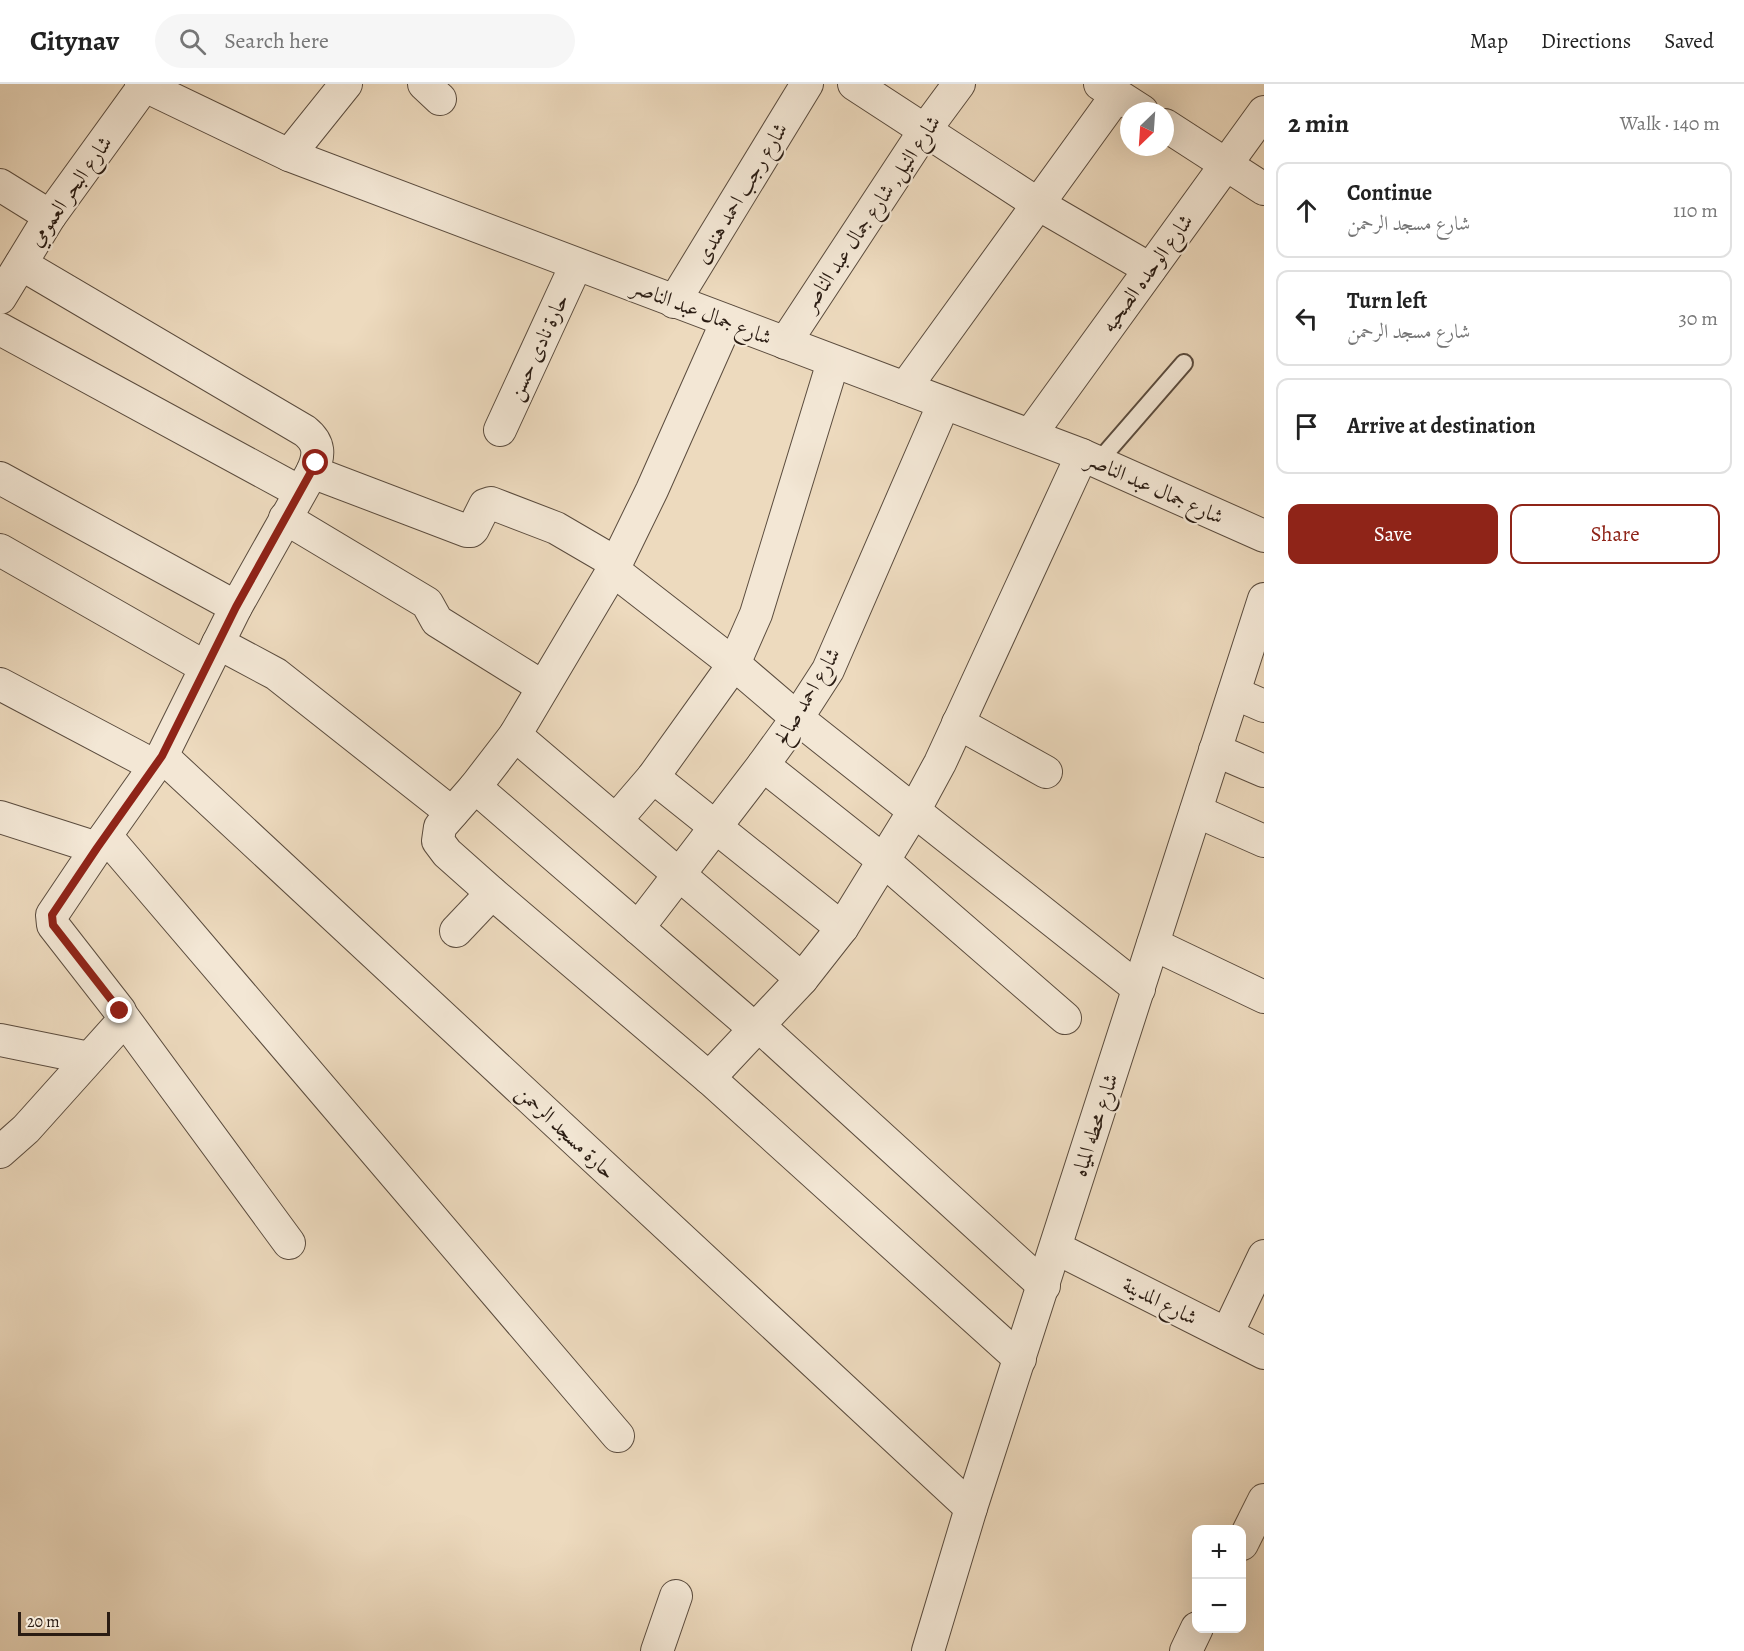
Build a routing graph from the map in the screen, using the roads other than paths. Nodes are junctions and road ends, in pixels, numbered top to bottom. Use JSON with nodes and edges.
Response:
{"nodes":[{"id":1,"x":346,"y":84,"type":"edge"},
{"id":2,"x":807,"y":84,"type":"edge"},
{"id":3,"x":854,"y":84,"type":"edge"},
{"id":4,"x":959,"y":84,"type":"edge"},
{"id":5,"x":143,"y":85,"type":"edge"},
{"id":6,"x":1119,"y":97,"type":"edge"},
{"id":7,"x":1264,"y":112,"type":"edge"},
{"id":8,"x":925,"y":130,"type":"junction"},
{"id":9,"x":1174,"y":131,"type":"edge"},
{"id":10,"x":289,"y":155,"type":"junction"},
{"id":11,"x":1225,"y":163,"type":"junction"},
{"id":12,"x":0,"y":185,"type":"edge"},
{"id":13,"x":1264,"y":189,"type":"edge"},
{"id":14,"x":1038,"y":204,"type":"junction"},
{"id":15,"x":50,"y":216,"type":"junction"},
{"id":16,"x":21,"y":264,"type":"junction"},
{"id":17,"x":576,"y":265,"type":"junction"},
{"id":18,"x":1150,"y":269,"type":"junction"},
{"id":19,"x":0,"y":297,"type":"edge"},
{"id":20,"x":675,"y":302,"type":"junction"},
{"id":21,"x":727,"y":321,"type":"junction"},
{"id":22,"x":0,"y":329,"type":"edge"},
{"id":23,"x":785,"y":343,"type":"junction"},
{"id":24,"x":833,"y":362,"type":"junction"},
{"id":25,"x":1184,"y":363,"type":"dead end"},
{"id":26,"x":905,"y":388,"type":"junction"},
{"id":27,"x":944,"y":403,"type":"junction"},
{"id":28,"x":500,"y":430,"type":"dead end"},
{"id":29,"x":1030,"y":435,"type":"junction"},
{"id":30,"x":1090,"y":458,"type":"junction"},
{"id":31,"x":0,"y":478,"type":"edge"},
{"id":32,"x":299,"y":494,"type":"junction"},
{"id":33,"x":1264,"y":536,"type":"edge"},
{"id":34,"x":0,"y":550,"type":"edge"},
{"id":35,"x":614,"y":567,"type":"junction"},
{"id":36,"x":1264,"y":599,"type":"edge"},
{"id":37,"x":236,"y":607,"type":"junction"},
{"id":38,"x":212,"y":655,"type":"junction"},
{"id":39,"x":734,"y":664,"type":"junction"},
{"id":40,"x":0,"y":684,"type":"edge"},
{"id":41,"x":543,"y":687,"type":"junction"},
{"id":42,"x":1234,"y":693,"type":"junction"},
{"id":43,"x":1264,"y":706,"type":"edge"},
{"id":44,"x":797,"y":718,"type":"junction"},
{"id":45,"x":958,"y":723,"type":"junction"},
{"id":46,"x":514,"y":735,"type":"junction"},
{"id":47,"x":1215,"y":750,"type":"junction"},
{"id":48,"x":159,"y":761,"type":"junction"},
{"id":49,"x":763,"y":765,"type":"junction"},
{"id":50,"x":1264,"y":771,"type":"edge"},
{"id":51,"x":1046,"y":772,"type":"dead end"},
{"id":52,"x":653,"y":777,"type":"junction"},
{"id":53,"x":475,"y":787,"type":"junction"},
{"id":54,"x":914,"y":811,"type":"junction"},
{"id":55,"x":1196,"y":811,"type":"junction"},
{"id":56,"x":452,"y":813,"type":"junction"},
{"id":57,"x":0,"y":817,"type":"edge"},
{"id":58,"x":616,"y":820,"type":"junction"},
{"id":59,"x":717,"y":827,"type":"junction"},
{"id":60,"x":1264,"y":840,"type":"edge"},
{"id":61,"x":101,"y":842,"type":"junction"},
{"id":62,"x":884,"y":861,"type":"junction"},
{"id":63,"x":680,"y":874,"type":"junction"},
{"id":64,"x":492,"y":893,"type":"junction"},
{"id":65,"x":638,"y":928,"type":"junction"},
{"id":66,"x":842,"y":928,"type":"junction"},
{"id":67,"x":456,"y":932,"type":"dead end"},
{"id":68,"x":1154,"y":944,"type":"junction"},
{"id":69,"x":802,"y":979,"type":"junction"},
{"id":70,"x":1139,"y":989,"type":"junction"},
{"id":71,"x":1264,"y":997,"type":"edge"},
{"id":72,"x":123,"y":1017,"type":"junction"},
{"id":73,"x":1065,"y":1018,"type":"dead end"},
{"id":74,"x":756,"y":1027,"type":"junction"},
{"id":75,"x":0,"y":1040,"type":"edge"},
{"id":76,"x":89,"y":1058,"type":"junction"},
{"id":77,"x":709,"y":1078,"type":"junction"},
{"id":78,"x":0,"y":1152,"type":"edge"},
{"id":79,"x":289,"y":1243,"type":"dead end"},
{"id":80,"x":1056,"y":1248,"type":"junction"},
{"id":81,"x":1264,"y":1256,"type":"edge"},
{"id":82,"x":1044,"y":1286,"type":"junction"},
{"id":83,"x":1227,"y":1334,"type":"junction"},
{"id":84,"x":1264,"y":1353,"type":"edge"},
{"id":85,"x":1020,"y":1359,"type":"junction"},
{"id":86,"x":618,"y":1436,"type":"dead end"},
{"id":87,"x":1264,"y":1500,"type":"edge"},
{"id":88,"x":971,"y":1508,"type":"junction"},
{"id":89,"x":1246,"y":1536,"type":"edge"},
{"id":90,"x":676,"y":1596,"type":"dead end"},
{"id":91,"x":1195,"y":1633,"type":"edge"},
{"id":92,"x":657,"y":1651,"type":"edge"},
{"id":93,"x":928,"y":1651,"type":"edge"},
{"id":94,"x":1186,"y":1651,"type":"edge"}],
"edges":[{"from":1,"to":10,"type":"street"},
{"from":2,"to":20,"type":"street","name":"شارع رجب احمد هندى"},
{"from":3,"to":8,"type":"street"},
{"from":4,"to":8,"type":"street","name":"شارع النيل, شارع جمال عبد الناصر"},
{"from":5,"to":10,"type":"street","name":"شارع جمال عبد الناصر"},
{"from":5,"to":15,"type":"street","name":"شارع البحر العمومي"},
{"from":6,"to":14,"type":"street"},
{"from":7,"to":11,"type":"street","name":"شارع الوحده الصحيه"},
{"from":8,"to":14,"type":"street"},
{"from":8,"to":23,"type":"street","name":"شارع النيل, شارع جمال عبد الناصر"},
{"from":9,"to":11,"type":"street"},
{"from":10,"to":17,"type":"street","name":"شارع جمال عبد الناصر"},
{"from":11,"to":13,"type":"street"},
{"from":11,"to":18,"type":"street","name":"شارع الوحده الصحيه"},
{"from":12,"to":15,"type":"street"},
{"from":14,"to":18,"type":"street"},
{"from":14,"to":26,"type":"street"},
{"from":15,"to":16,"type":"street","name":"شارع البحر العمومي"},
{"from":16,"to":19,"type":"street","name":"شارع البحر العمومي"},
{"from":16,"to":32,"type":"street"},
{"from":17,"to":20,"type":"street","name":"شارع جمال عبد الناصر"},
{"from":17,"to":28,"type":"street","name":"حارة نادى حسن"},
{"from":18,"to":29,"type":"street","name":"شارع الوحده الصحيه"},
{"from":20,"to":21,"type":"street","name":"شارع جمال عبد الناصر"},
{"from":21,"to":23,"type":"street","name":"شارع جمال عبد الناصر"},
{"from":21,"to":35,"type":"street"},
{"from":22,"to":32,"type":"street"},
{"from":23,"to":24,"type":"street","name":"شارع جمال عبد الناصر"},
{"from":24,"to":26,"type":"street","name":"شارع جمال عبد الناصر"},
{"from":24,"to":39,"type":"street"},
{"from":25,"to":30,"type":"lane"},
{"from":26,"to":27,"type":"street","name":"شارع جمال عبد الناصر"},
{"from":27,"to":29,"type":"street","name":"شارع جمال عبد الناصر"},
{"from":27,"to":44,"type":"street","name":"شارع احمد صالح"},
{"from":29,"to":30,"type":"street","name":"شارع جمال عبد الناصر"},
{"from":30,"to":33,"type":"street","name":"شارع جمال عبد الناصر"},
{"from":30,"to":45,"type":"street"},
{"from":31,"to":37,"type":"street"},
{"from":32,"to":35,"type":"street"},
{"from":32,"to":37,"type":"street"},
{"from":32,"to":41,"type":"street"},
{"from":34,"to":38,"type":"street"},
{"from":35,"to":39,"type":"street"},
{"from":35,"to":41,"type":"street"},
{"from":36,"to":42,"type":"street","name":"شارع محطه المياه"},
{"from":37,"to":38,"type":"street"},
{"from":38,"to":48,"type":"street"},
{"from":38,"to":56,"type":"street"},
{"from":39,"to":44,"type":"street"},
{"from":39,"to":52,"type":"street"},
{"from":40,"to":48,"type":"street","name":"حارة مسجد الرحمن"},
{"from":41,"to":46,"type":"street"},
{"from":42,"to":43,"type":"street"},
{"from":42,"to":47,"type":"street","name":"شارع محطه المياه"},
{"from":44,"to":49,"type":"street","name":"شارع احمد صالح"},
{"from":44,"to":54,"type":"street"},
{"from":45,"to":51,"type":"street"},
{"from":45,"to":54,"type":"street"},
{"from":46,"to":53,"type":"street"},
{"from":46,"to":58,"type":"street"},
{"from":47,"to":50,"type":"street"},
{"from":47,"to":55,"type":"street","name":"شارع محطه المياه"},
{"from":48,"to":61,"type":"street"},
{"from":48,"to":88,"type":"street","name":"حارة مسجد الرحمن"},
{"from":49,"to":59,"type":"street","name":"شارع احمد صالح"},
{"from":49,"to":62,"type":"street"},
{"from":52,"to":58,"type":"street"},
{"from":52,"to":59,"type":"street"},
{"from":53,"to":56,"type":"street"},
{"from":53,"to":65,"type":"street"},
{"from":54,"to":62,"type":"street"},
{"from":54,"to":70,"type":"street"},
{"from":55,"to":60,"type":"street"},
{"from":55,"to":68,"type":"street","name":"شارع محطه المياه"},
{"from":56,"to":64,"type":"street"},
{"from":57,"to":61,"type":"street"},
{"from":58,"to":63,"type":"street"},
{"from":59,"to":63,"type":"street","name":"شارع احمد صالح"},
{"from":59,"to":66,"type":"street"},
{"from":61,"to":72,"type":"street"},
{"from":61,"to":86,"type":"street"},
{"from":62,"to":66,"type":"street"},
{"from":62,"to":73,"type":"street"},
{"from":63,"to":65,"type":"street","name":"شارع احمد صالح"},
{"from":63,"to":69,"type":"street"},
{"from":64,"to":67,"type":"street"},
{"from":64,"to":77,"type":"street"},
{"from":65,"to":74,"type":"street"},
{"from":66,"to":69,"type":"street"},
{"from":68,"to":70,"type":"street","name":"شارع محطه المياه"},
{"from":68,"to":71,"type":"street"},
{"from":69,"to":74,"type":"street"},
{"from":70,"to":80,"type":"street","name":"شارع محطه المياه"},
{"from":72,"to":76,"type":"street"},
{"from":72,"to":79,"type":"street"},
{"from":74,"to":77,"type":"street"},
{"from":74,"to":82,"type":"street"},
{"from":75,"to":76,"type":"street"},
{"from":76,"to":78,"type":"street"},
{"from":77,"to":85,"type":"street"},
{"from":80,"to":82,"type":"street","name":"شارع محطه المياه"},
{"from":80,"to":83,"type":"street","name":"شارع المدينة"},
{"from":81,"to":83,"type":"street"},
{"from":82,"to":85,"type":"street","name":"شارع محطه المياه"},
{"from":83,"to":84,"type":"street","name":"شارع المدينة"},
{"from":85,"to":88,"type":"street","name":"شارع محطه المياه"},
{"from":87,"to":89,"type":"street"},
{"from":88,"to":93,"type":"street","name":"شارع محطه المياه"},
{"from":90,"to":92,"type":"street"},
{"from":91,"to":94,"type":"street"}]}
